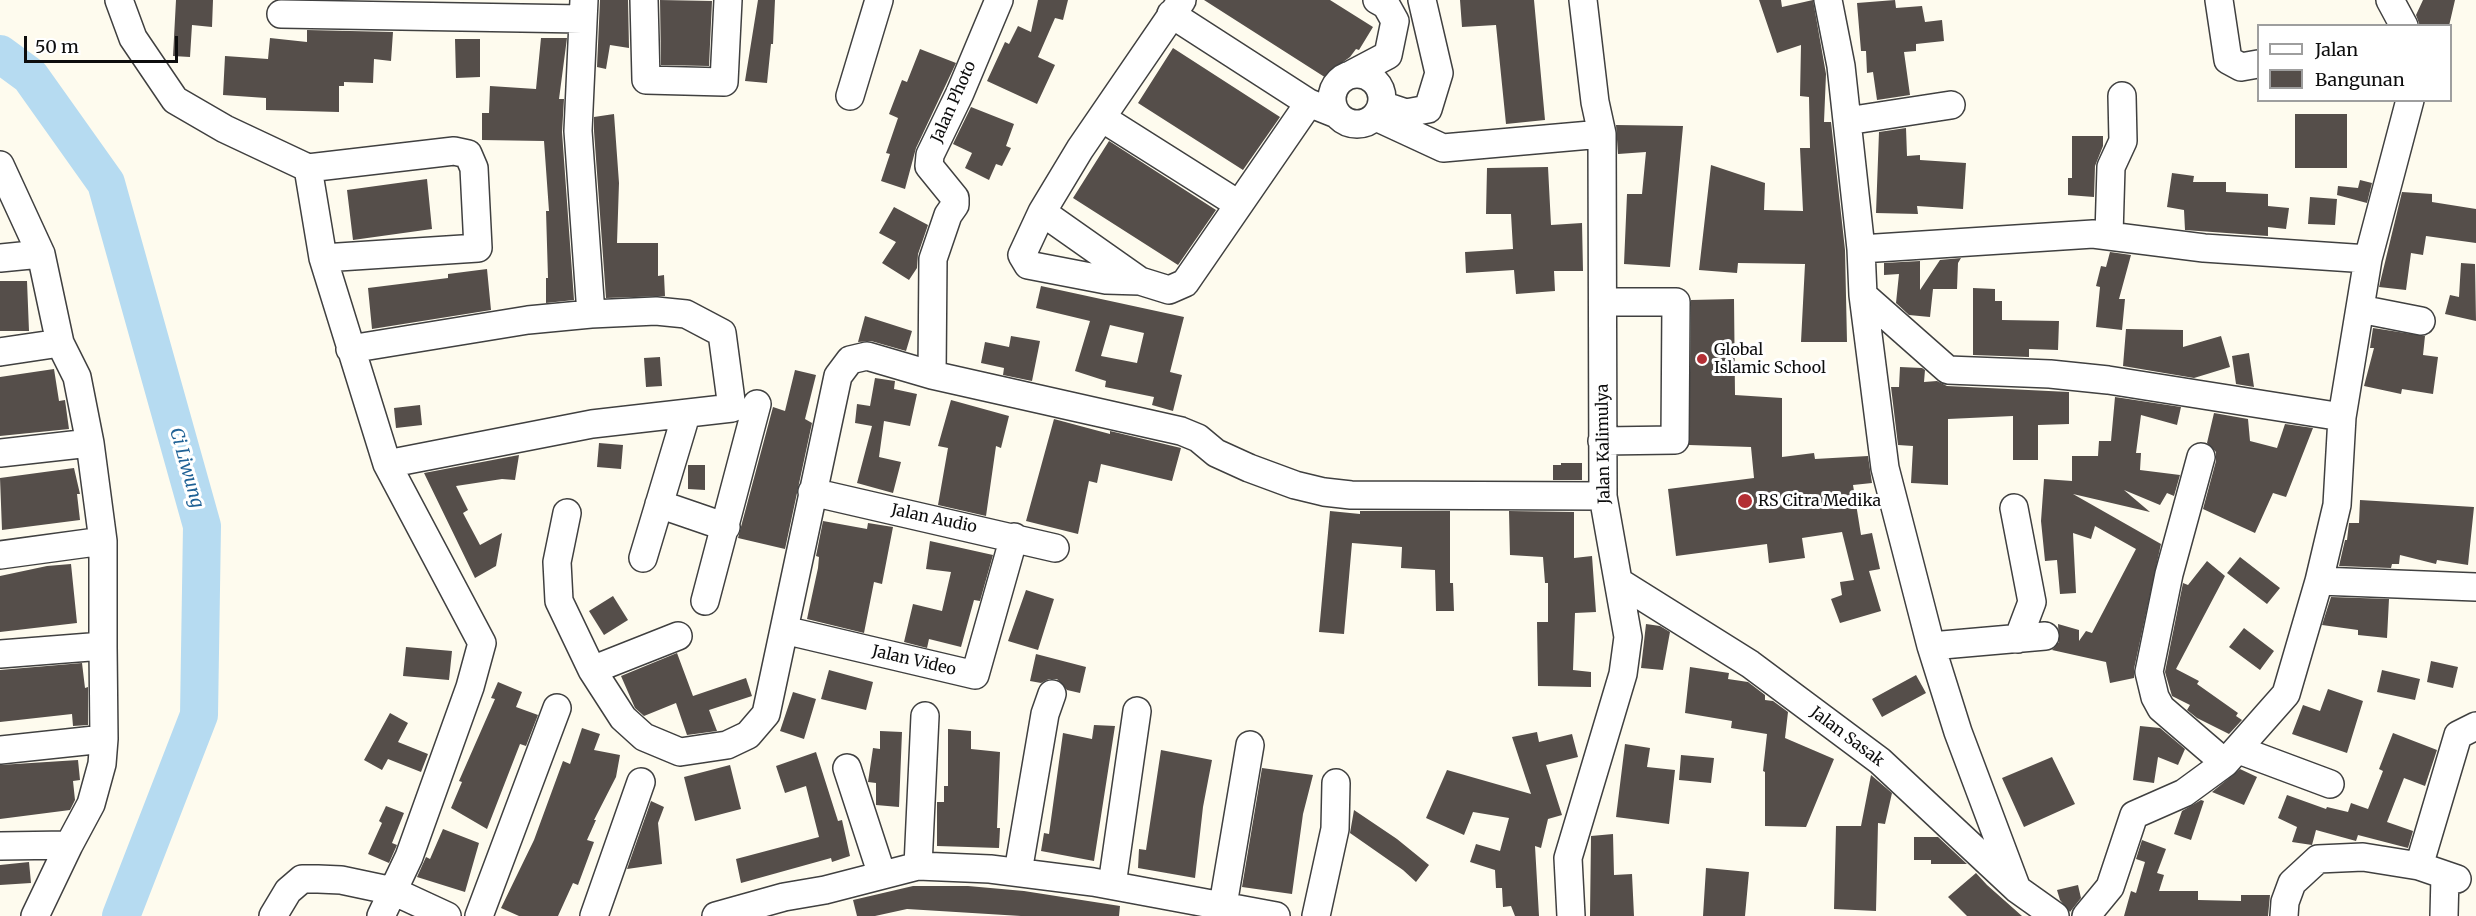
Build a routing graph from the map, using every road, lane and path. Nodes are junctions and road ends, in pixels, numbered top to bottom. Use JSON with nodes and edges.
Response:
{"nodes":[{"id":1,"x":119,"y":0,"type":"edge"},
{"id":2,"x":644,"y":0,"type":"edge"},
{"id":3,"x":728,"y":0,"type":"edge"},
{"id":4,"x":879,"y":0,"type":"edge"},
{"id":5,"x":999,"y":0,"type":"edge"},
{"id":6,"x":1377,"y":0,"type":"edge"},
{"id":7,"x":1422,"y":0,"type":"edge"},
{"id":8,"x":1583,"y":0,"type":"edge"},
{"id":9,"x":1828,"y":0,"type":"edge"},
{"id":10,"x":2219,"y":0,"type":"edge"},
{"id":11,"x":2390,"y":0,"type":"edge"},
{"id":12,"x":424,"y":7,"type":"edge"},
{"id":13,"x":1177,"y":7,"type":"edge"},
{"id":14,"x":583,"y":9,"type":"edge"},
{"id":15,"x":281,"y":14,"type":"dead end"},
{"id":16,"x":2403,"y":24,"type":"edge"},
{"id":17,"x":2257,"y":64,"type":"edge"},
{"id":18,"x":1352,"y":74,"type":"junction"},
{"id":19,"x":850,"y":96,"type":"dead end"},
{"id":20,"x":2122,"y":96,"type":"dead end"},
{"id":21,"x":2409,"y":102,"type":"edge"},
{"id":22,"x":1309,"y":104,"type":"junction"},
{"id":23,"x":1951,"y":105,"type":"dead end"},
{"id":24,"x":1379,"y":111,"type":"junction"},
{"id":25,"x":1334,"y":113,"type":"junction"},
{"id":26,"x":1102,"y":118,"type":"junction"},
{"id":27,"x":1847,"y":121,"type":"junction"},
{"id":28,"x":1602,"y":134,"type":"junction"},
{"id":29,"x":0,"y":165,"type":"edge"},
{"id":30,"x":308,"y":168,"type":"junction"},
{"id":31,"x":1238,"y":204,"type":"junction"},
{"id":32,"x":1042,"y":212,"type":"junction"},
{"id":33,"x":2109,"y":235,"type":"junction"},
{"id":34,"x":1861,"y":249,"type":"junction"},
{"id":35,"x":41,"y":254,"type":"junction"},
{"id":36,"x":0,"y":258,"type":"edge"},
{"id":37,"x":322,"y":258,"type":"junction"},
{"id":38,"x":2368,"y":259,"type":"junction"},
{"id":39,"x":1140,"y":282,"type":"junction"},
{"id":40,"x":1863,"y":296,"type":"junction"},
{"id":41,"x":1604,"y":302,"type":"junction"},
{"id":42,"x":2360,"y":309,"type":"junction"},
{"id":43,"x":591,"y":314,"type":"junction"},
{"id":44,"x":2421,"y":321,"type":"dead end"},
{"id":45,"x":60,"y":343,"type":"junction"},
{"id":46,"x":350,"y":349,"type":"junction"},
{"id":47,"x":0,"y":352,"type":"edge"},
{"id":48,"x":932,"y":375,"type":"junction"},
{"id":49,"x":757,"y":404,"type":"dead end"},
{"id":50,"x":686,"y":415,"type":"junction"},
{"id":51,"x":2342,"y":417,"type":"junction"},
{"id":52,"x":1602,"y":441,"type":"junction"},
{"id":53,"x":90,"y":442,"type":"junction"},
{"id":54,"x":0,"y":453,"type":"edge"},
{"id":55,"x":2200,"y":457,"type":"dead end"},
{"id":56,"x":387,"y":464,"type":"junction"},
{"id":57,"x":812,"y":492,"type":"junction"},
{"id":58,"x":1603,"y":496,"type":"junction"},
{"id":59,"x":659,"y":504,"type":"junction"},
{"id":60,"x":2014,"y":508,"type":"dead end"},
{"id":61,"x":567,"y":513,"type":"dead end"},
{"id":62,"x":726,"y":527,"type":"junction"},
{"id":63,"x":1014,"y":537,"type":"junction"},
{"id":64,"x":102,"y":541,"type":"junction"},
{"id":65,"x":1055,"y":548,"type":"dead end"},
{"id":66,"x":0,"y":555,"type":"edge"},
{"id":67,"x":643,"y":558,"type":"dead end"},
{"id":68,"x":2319,"y":581,"type":"junction"},
{"id":69,"x":1620,"y":582,"type":"junction"},
{"id":70,"x":2476,"y":587,"type":"edge"},
{"id":71,"x":705,"y":601,"type":"dead end"},
{"id":72,"x":784,"y":630,"type":"junction"},
{"id":73,"x":678,"y":636,"type":"dead end"},
{"id":74,"x":2045,"y":636,"type":"dead end"},
{"id":75,"x":2018,"y":639,"type":"junction"},
{"id":76,"x":102,"y":646,"type":"junction"},
{"id":77,"x":1931,"y":646,"type":"junction"},
{"id":78,"x":0,"y":654,"type":"edge"},
{"id":79,"x":592,"y":670,"type":"junction"},
{"id":80,"x":1052,"y":694,"type":"dead end"},
{"id":81,"x":557,"y":708,"type":"dead end"},
{"id":82,"x":1137,"y":711,"type":"dead end"},
{"id":83,"x":925,"y":716,"type":"dead end"},
{"id":84,"x":2476,"y":726,"type":"edge"},
{"id":85,"x":104,"y":739,"type":"junction"},
{"id":86,"x":1250,"y":745,"type":"dead end"},
{"id":87,"x":0,"y":750,"type":"edge"},
{"id":88,"x":2232,"y":757,"type":"junction"},
{"id":89,"x":847,"y":768,"type":"dead end"},
{"id":90,"x":641,"y":782,"type":"dead end"},
{"id":91,"x":1336,"y":783,"type":"dead end"},
{"id":92,"x":2330,"y":784,"type":"dead end"},
{"id":93,"x":69,"y":845,"type":"junction"},
{"id":94,"x":0,"y":846,"type":"edge"},
{"id":95,"x":918,"y":866,"type":"junction"},
{"id":96,"x":2419,"y":866,"type":"junction"},
{"id":97,"x":1018,"y":872,"type":"junction"},
{"id":98,"x":882,"y":875,"type":"junction"},
{"id":99,"x":1112,"y":885,"type":"junction"},
{"id":100,"x":2017,"y":889,"type":"junction"},
{"id":101,"x":393,"y":891,"type":"junction"},
{"id":102,"x":1223,"y":904,"type":"junction"},
{"id":103,"x":35,"y":916,"type":"edge"},
{"id":104,"x":273,"y":916,"type":"edge"},
{"id":105,"x":381,"y":916,"type":"edge"},
{"id":106,"x":447,"y":916,"type":"edge"},
{"id":107,"x":479,"y":916,"type":"edge"},
{"id":108,"x":594,"y":916,"type":"edge"},
{"id":109,"x":716,"y":916,"type":"edge"},
{"id":110,"x":1276,"y":916,"type":"edge"},
{"id":111,"x":1316,"y":916,"type":"edge"},
{"id":112,"x":1571,"y":916,"type":"edge"},
{"id":113,"x":2055,"y":916,"type":"edge"},
{"id":114,"x":2086,"y":916,"type":"edge"},
{"id":115,"x":2283,"y":916,"type":"edge"},
{"id":116,"x":2444,"y":916,"type":"edge"}],
"edges":[{"from":1,"to":30,"type":"street"},
{"from":2,"to":3,"type":"street"},
{"from":4,"to":19,"type":"street"},
{"from":5,"to":48,"type":"street","name":"Jalan Photo"},
{"from":6,"to":18,"type":"street"},
{"from":7,"to":24,"type":"street"},
{"from":8,"to":28,"type":"street","name":"Jalan Kalimulya"},
{"from":9,"to":27,"type":"street"},
{"from":10,"to":17,"type":"street"},
{"from":11,"to":16,"type":"street"},
{"from":12,"to":14,"type":"street"},
{"from":12,"to":15,"type":"street"},
{"from":13,"to":22,"type":"street"},
{"from":13,"to":26,"type":"street"},
{"from":14,"to":43,"type":"street"},
{"from":18,"to":24,"type":"street"},
{"from":18,"to":25,"type":"street"},
{"from":20,"to":33,"type":"street"},
{"from":21,"to":38,"type":"street"},
{"from":22,"to":25,"type":"street"},
{"from":22,"to":31,"type":"street"},
{"from":23,"to":27,"type":"street"},
{"from":24,"to":25,"type":"street"},
{"from":24,"to":28,"type":"street"},
{"from":26,"to":31,"type":"street"},
{"from":26,"to":32,"type":"street"},
{"from":27,"to":34,"type":"street"},
{"from":28,"to":41,"type":"street","name":"Jalan Kalimulya"},
{"from":29,"to":35,"type":"street"},
{"from":30,"to":37,"type":"street"},
{"from":30,"to":37,"type":"street"},
{"from":31,"to":39,"type":"street"},
{"from":32,"to":39,"type":"street"},
{"from":32,"to":39,"type":"street"},
{"from":33,"to":34,"type":"street"},
{"from":33,"to":38,"type":"street"},
{"from":34,"to":40,"type":"street"},
{"from":35,"to":36,"type":"street"},
{"from":35,"to":45,"type":"street"},
{"from":37,"to":46,"type":"street"},
{"from":38,"to":42,"type":"street"},
{"from":40,"to":51,"type":"street"},
{"from":40,"to":77,"type":"street"},
{"from":41,"to":52,"type":"street","name":"Jalan Kalimulya"},
{"from":41,"to":52,"type":"street"},
{"from":42,"to":44,"type":"street"},
{"from":42,"to":51,"type":"street"},
{"from":43,"to":46,"type":"street"},
{"from":43,"to":50,"type":"street"},
{"from":45,"to":47,"type":"street"},
{"from":45,"to":53,"type":"street"},
{"from":46,"to":56,"type":"street"},
{"from":48,"to":57,"type":"street"},
{"from":48,"to":58,"type":"street"},
{"from":49,"to":62,"type":"street"},
{"from":50,"to":56,"type":"street"},
{"from":50,"to":59,"type":"street"},
{"from":51,"to":68,"type":"street"},
{"from":52,"to":58,"type":"street","name":"Jalan Kalimulya"},
{"from":53,"to":54,"type":"street"},
{"from":53,"to":64,"type":"street"},
{"from":55,"to":88,"type":"street"},
{"from":56,"to":101,"type":"street"},
{"from":57,"to":63,"type":"street","name":"Jalan Audio"},
{"from":57,"to":72,"type":"street"},
{"from":58,"to":69,"type":"street","name":"Jalan Kalimulya"},
{"from":59,"to":62,"type":"street"},
{"from":59,"to":67,"type":"street"},
{"from":60,"to":75,"type":"street"},
{"from":61,"to":79,"type":"street"},
{"from":62,"to":71,"type":"street"},
{"from":63,"to":65,"type":"street","name":"Jalan Audio"},
{"from":63,"to":72,"type":"street","name":"Jalan Video"},
{"from":64,"to":66,"type":"street"},
{"from":64,"to":76,"type":"street"},
{"from":68,"to":70,"type":"street"},
{"from":68,"to":88,"type":"street"},
{"from":69,"to":100,"type":"street","name":"Jalan Sasak"},
{"from":69,"to":112,"type":"street","name":"Jalan Kalimulya"},
{"from":72,"to":79,"type":"street"},
{"from":73,"to":79,"type":"street"},
{"from":74,"to":75,"type":"street"},
{"from":75,"to":77,"type":"street"},
{"from":76,"to":78,"type":"street"},
{"from":76,"to":85,"type":"street"},
{"from":77,"to":100,"type":"street"},
{"from":80,"to":97,"type":"street"},
{"from":81,"to":107,"type":"street"},
{"from":82,"to":99,"type":"street"},
{"from":83,"to":95,"type":"street"},
{"from":84,"to":96,"type":"street"},
{"from":85,"to":87,"type":"street"},
{"from":85,"to":93,"type":"street"},
{"from":86,"to":102,"type":"street"},
{"from":88,"to":92,"type":"street"},
{"from":88,"to":114,"type":"street"},
{"from":89,"to":98,"type":"street"},
{"from":90,"to":108,"type":"street"},
{"from":91,"to":111,"type":"street"},
{"from":93,"to":94,"type":"street"},
{"from":93,"to":103,"type":"street"},
{"from":95,"to":97,"type":"street"},
{"from":95,"to":98,"type":"street"},
{"from":96,"to":115,"type":"street"},
{"from":96,"to":116,"type":"street"},
{"from":97,"to":99,"type":"street"},
{"from":98,"to":109,"type":"street"},
{"from":99,"to":102,"type":"street"},
{"from":100,"to":113,"type":"street","name":"Jalan Sasak"},
{"from":101,"to":104,"type":"street"},
{"from":101,"to":105,"type":"street"},
{"from":101,"to":106,"type":"street"},
{"from":102,"to":110,"type":"street"}]}
